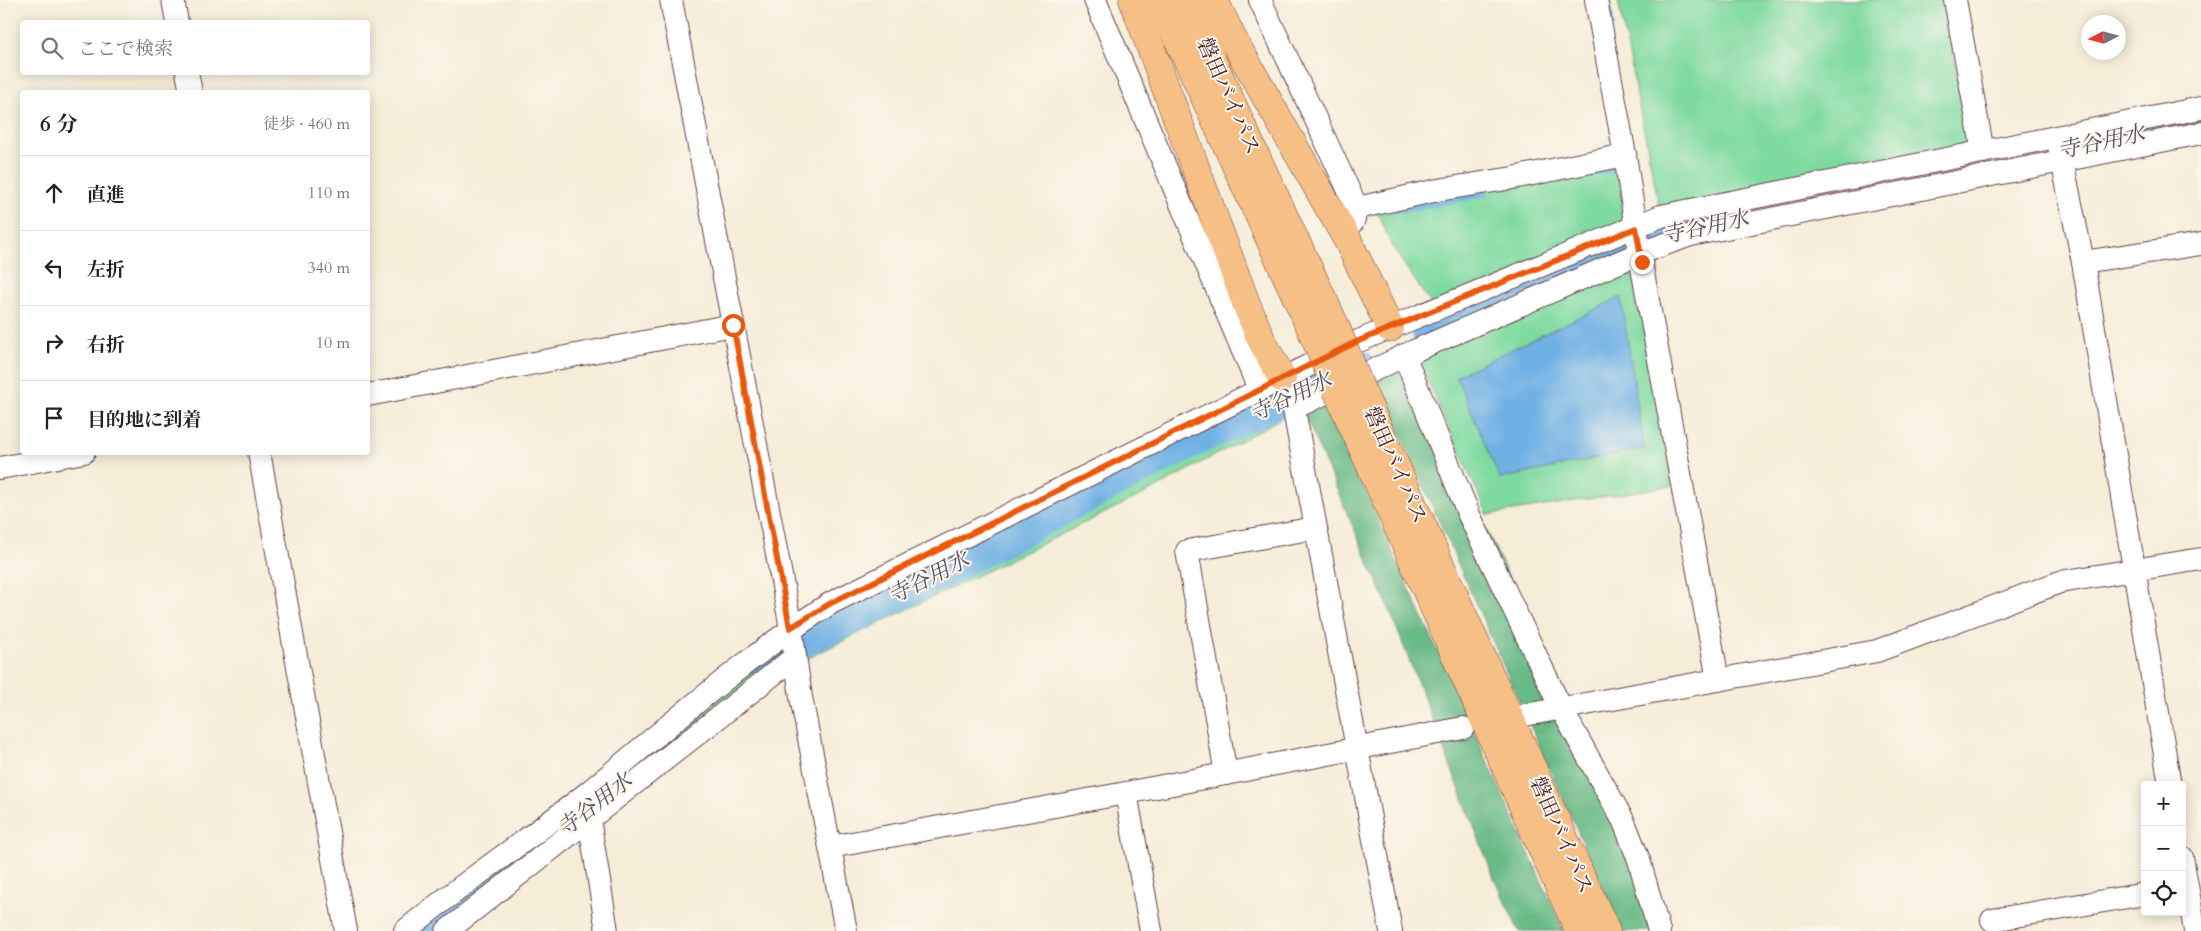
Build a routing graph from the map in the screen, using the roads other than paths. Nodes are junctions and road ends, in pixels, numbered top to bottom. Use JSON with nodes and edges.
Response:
{"nodes":[{"id":1,"x":173,"y":0,"type":"edge"},
{"id":2,"x":671,"y":0,"type":"edge"},
{"id":3,"x":1095,"y":0,"type":"edge"},
{"id":4,"x":1133,"y":0,"type":"edge"},
{"id":5,"x":1160,"y":0,"type":"edge"},
{"id":6,"x":1186,"y":0,"type":"edge"},
{"id":7,"x":1214,"y":0,"type":"edge"},
{"id":8,"x":1260,"y":0,"type":"edge"},
{"id":9,"x":1596,"y":0,"type":"edge"},
{"id":10,"x":1956,"y":0,"type":"edge"},
{"id":11,"x":177,"y":20,"type":"edge"},
{"id":12,"x":188,"y":75,"type":"edge"},
{"id":13,"x":191,"y":90,"type":"edge"},
{"id":14,"x":2201,"y":108,"type":"edge"},
{"id":15,"x":2201,"y":133,"type":"edge"},
{"id":16,"x":2060,"y":149,"type":"junction"},
{"id":17,"x":1983,"y":152,"type":"junction"},
{"id":18,"x":1626,"y":161,"type":"junction"},
{"id":19,"x":1357,"y":208,"type":"junction"},
{"id":20,"x":1348,"y":241,"type":"junction"},
{"id":21,"x":1638,"y":241,"type":"junction"},
{"id":22,"x":2201,"y":244,"type":"edge"},
{"id":23,"x":2083,"y":262,"type":"junction"},
{"id":24,"x":733,"y":325,"type":"junction"},
{"id":25,"x":1323,"y":327,"type":"junction"},
{"id":26,"x":1390,"y":328,"type":"junction"},
{"id":27,"x":1404,"y":356,"type":"junction"},
{"id":28,"x":1284,"y":390,"type":"junction"},
{"id":29,"x":370,"y":394,"type":"edge"},
{"id":30,"x":1352,"y":397,"type":"junction"},
{"id":31,"x":68,"y":455,"type":"edge"},
{"id":32,"x":260,"y":455,"type":"edge"},
{"id":33,"x":0,"y":468,"type":"edge"},
{"id":34,"x":1315,"y":528,"type":"junction"},
{"id":35,"x":2201,"y":559,"type":"edge"},
{"id":36,"x":2134,"y":570,"type":"junction"},
{"id":37,"x":793,"y":645,"type":"junction"},
{"id":38,"x":1718,"y":680,"type":"junction"},
{"id":39,"x":1561,"y":708,"type":"junction"},
{"id":40,"x":1525,"y":715,"type":"dead end"},
{"id":41,"x":1463,"y":728,"type":"dead end"},
{"id":42,"x":1356,"y":749,"type":"junction"},
{"id":43,"x":1226,"y":774,"type":"junction"},
{"id":44,"x":2169,"y":781,"type":"edge"},
{"id":45,"x":1126,"y":793,"type":"junction"},
{"id":46,"x":587,"y":807,"type":"junction"},
{"id":47,"x":830,"y":847,"type":"junction"},
{"id":48,"x":2186,"y":871,"type":"edge"},
{"id":49,"x":2190,"y":886,"type":"edge"},
{"id":50,"x":2141,"y":895,"type":"edge"},
{"id":51,"x":1992,"y":920,"type":"dead end"},
{"id":52,"x":346,"y":931,"type":"edge"},
{"id":53,"x":405,"y":931,"type":"edge"},
{"id":54,"x":448,"y":931,"type":"edge"},
{"id":55,"x":607,"y":931,"type":"edge"},
{"id":56,"x":846,"y":931,"type":"edge"},
{"id":57,"x":1151,"y":931,"type":"edge"},
{"id":58,"x":1390,"y":931,"type":"edge"},
{"id":59,"x":1579,"y":931,"type":"edge"},
{"id":60,"x":1606,"y":931,"type":"edge"},
{"id":61,"x":1659,"y":931,"type":"edge"},
{"id":62,"x":2195,"y":931,"type":"edge"}],
"edges":[{"from":1,"to":11,"type":"street"},
{"from":2,"to":24,"type":"street"},
{"from":3,"to":28,"type":"street"},
{"from":4,"to":28,"type":"highway"},
{"from":5,"to":25,"type":"highway","name":"磐田バイパス"},
{"from":6,"to":25,"type":"highway","name":"磐田バイパス"},
{"from":7,"to":20,"type":"highway"},
{"from":8,"to":19,"type":"street"},
{"from":9,"to":18,"type":"street"},
{"from":10,"to":17,"type":"street"},
{"from":12,"to":13,"type":"street"},
{"from":14,"to":16,"type":"street"},
{"from":15,"to":16,"type":"street"},
{"from":16,"to":17,"type":"street"},
{"from":16,"to":21,"type":"street"},
{"from":16,"to":23,"type":"street"},
{"from":17,"to":21,"type":"street"},
{"from":18,"to":19,"type":"street"},
{"from":18,"to":21,"type":"street"},
{"from":19,"to":20,"type":"street"},
{"from":20,"to":26,"type":"highway"},
{"from":21,"to":26,"type":"street"},
{"from":21,"to":27,"type":"street"},
{"from":21,"to":38,"type":"street"},
{"from":22,"to":23,"type":"street"},
{"from":23,"to":36,"type":"street"},
{"from":24,"to":29,"type":"street"},
{"from":24,"to":37,"type":"street"},
{"from":25,"to":30,"type":"highway","name":"磐田バイパス","bridge":true},
{"from":26,"to":28,"type":"street"},
{"from":27,"to":28,"type":"street"},
{"from":27,"to":39,"type":"street"},
{"from":28,"to":34,"type":"street"},
{"from":28,"to":37,"type":"street"},
{"from":30,"to":59,"type":"highway","name":"磐田バイパス"},
{"from":30,"to":60,"type":"highway","name":"磐田バイパス"},
{"from":31,"to":33,"type":"street"},
{"from":32,"to":52,"type":"street"},
{"from":34,"to":42,"type":"street"},
{"from":34,"to":43,"type":"street"},
{"from":35,"to":36,"type":"street"},
{"from":36,"to":38,"type":"street"},
{"from":36,"to":44,"type":"street"},
{"from":37,"to":46,"type":"street"},
{"from":37,"to":47,"type":"street"},
{"from":38,"to":39,"type":"street"},
{"from":39,"to":40,"type":"street"},
{"from":39,"to":61,"type":"street"},
{"from":41,"to":42,"type":"street"},
{"from":42,"to":43,"type":"street"},
{"from":42,"to":58,"type":"street"},
{"from":43,"to":45,"type":"street"},
{"from":45,"to":47,"type":"street"},
{"from":45,"to":57,"type":"street"},
{"from":46,"to":53,"type":"street"},
{"from":46,"to":54,"type":"street"},
{"from":46,"to":55,"type":"street"},
{"from":47,"to":56,"type":"street"},
{"from":48,"to":49,"type":"street"},
{"from":49,"to":62,"type":"street"},
{"from":50,"to":51,"type":"street"}]}
